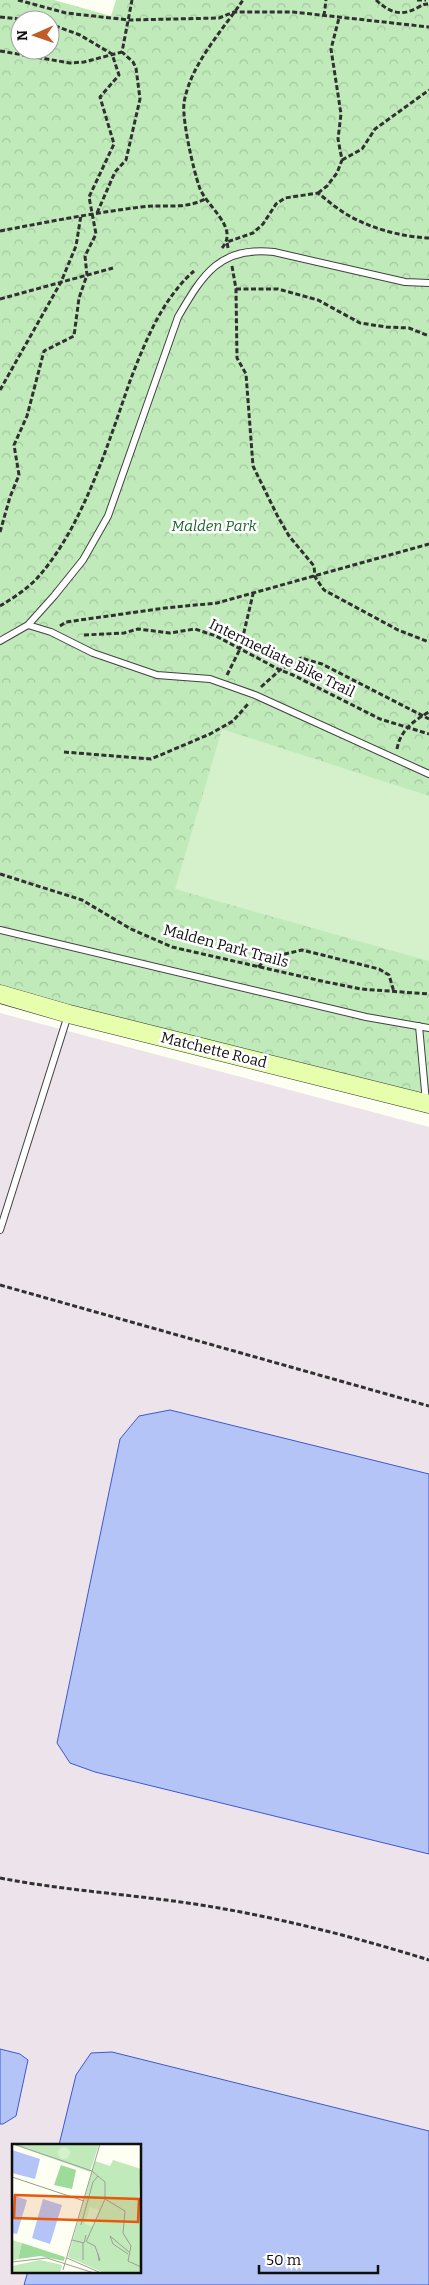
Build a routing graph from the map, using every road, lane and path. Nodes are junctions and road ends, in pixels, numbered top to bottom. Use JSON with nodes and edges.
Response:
{"nodes":[{"id":1,"x":18,"y":0,"type":"edge"},
{"id":2,"x":132,"y":0,"type":"edge"},
{"id":3,"x":243,"y":0,"type":"edge"},
{"id":4,"x":326,"y":0,"type":"edge"},
{"id":5,"x":376,"y":0,"type":"edge"},
{"id":6,"x":417,"y":0,"type":"edge"},
{"id":7,"x":426,"y":0,"type":"edge"},
{"id":8,"x":429,"y":4,"type":"edge"},
{"id":9,"x":234,"y":12,"type":"junction"},
{"id":10,"x":324,"y":16,"type":"junction"},
{"id":11,"x":339,"y":18,"type":"junction"},
{"id":12,"x":129,"y":20,"type":"junction"},
{"id":13,"x":429,"y":27,"type":"edge"},
{"id":14,"x":60,"y":28,"type":"edge"},
{"id":15,"x":0,"y":50,"type":"edge"},
{"id":16,"x":122,"y":52,"type":"junction"},
{"id":17,"x":112,"y":54,"type":"junction"},
{"id":18,"x":429,"y":90,"type":"edge"},
{"id":19,"x":342,"y":160,"type":"junction"},
{"id":20,"x":318,"y":193,"type":"junction"},
{"id":21,"x":205,"y":199,"type":"junction"},
{"id":22,"x":92,"y":213,"type":"junction"},
{"id":23,"x":97,"y":213,"type":"junction"},
{"id":24,"x":81,"y":215,"type":"junction"},
{"id":25,"x":0,"y":230,"type":"edge"},
{"id":26,"x":429,"y":238,"type":"edge"},
{"id":27,"x":227,"y":242,"type":"junction"},
{"id":28,"x":216,"y":253,"type":"dead end"},
{"id":29,"x":229,"y":257,"type":"junction"},
{"id":30,"x":198,"y":267,"type":"dead end"},
{"id":31,"x":113,"y":268,"type":"dead end"},
{"id":32,"x":87,"y":275,"type":"junction"},
{"id":33,"x":61,"y":282,"type":"junction"},
{"id":34,"x":429,"y":283,"type":"edge"},
{"id":35,"x":236,"y":288,"type":"junction"},
{"id":36,"x":0,"y":300,"type":"edge"},
{"id":37,"x":429,"y":336,"type":"edge"},
{"id":38,"x":0,"y":390,"type":"edge"},
{"id":39,"x":0,"y":532,"type":"edge"},
{"id":40,"x":429,"y":544,"type":"edge"},
{"id":41,"x":315,"y":577,"type":"junction"},
{"id":42,"x":253,"y":593,"type":"junction"},
{"id":43,"x":0,"y":606,"type":"edge"},
{"id":44,"x":28,"y":625,"type":"junction"},
{"id":45,"x":51,"y":632,"type":"junction"},
{"id":46,"x":61,"y":637,"type":"junction"},
{"id":47,"x":0,"y":641,"type":"edge"},
{"id":48,"x":429,"y":642,"type":"edge"},
{"id":49,"x":240,"y":649,"type":"junction"},
{"id":50,"x":280,"y":670,"type":"junction"},
{"id":51,"x":222,"y":684,"type":"junction"},
{"id":52,"x":255,"y":695,"type":"junction"},
{"id":53,"x":429,"y":712,"type":"edge"},
{"id":54,"x":422,"y":716,"type":"junction"},
{"id":55,"x":429,"y":719,"type":"edge"},
{"id":56,"x":408,"y":726,"type":"junction"},
{"id":57,"x":429,"y":734,"type":"edge"},
{"id":58,"x":64,"y":752,"type":"dead end"},
{"id":59,"x":396,"y":760,"type":"junction"},
{"id":60,"x":429,"y":774,"type":"edge"},
{"id":61,"x":0,"y":874,"type":"edge"},
{"id":62,"x":0,"y":930,"type":"edge"},
{"id":63,"x":258,"y":967,"type":"junction"},
{"id":64,"x":394,"y":992,"type":"junction"},
{"id":65,"x":0,"y":994,"type":"edge"},
{"id":66,"x":429,"y":994,"type":"edge"},
{"id":67,"x":69,"y":1014,"type":"junction"},
{"id":68,"x":419,"y":1026,"type":"junction"},
{"id":69,"x":429,"y":1028,"type":"edge"},
{"id":70,"x":427,"y":1104,"type":"edge"},
{"id":71,"x":0,"y":1230,"type":"edge"},
{"id":72,"x":0,"y":1285,"type":"edge"},
{"id":73,"x":429,"y":1406,"type":"edge"},
{"id":74,"x":0,"y":1878,"type":"edge"},
{"id":75,"x":429,"y":1960,"type":"edge"}],
"edges":[{"from":1,"to":12,"type":"path"},
{"from":2,"to":12,"type":"path"},
{"from":3,"to":9,"type":"path"},
{"from":4,"to":10,"type":"path"},
{"from":5,"to":8,"type":"path"},
{"from":6,"to":7,"type":"path"},
{"from":9,"to":10,"type":"path"},
{"from":9,"to":12,"type":"path"},
{"from":9,"to":21,"type":"path"},
{"from":10,"to":11,"type":"path"},
{"from":11,"to":13,"type":"path"},
{"from":11,"to":19,"type":"path"},
{"from":12,"to":16,"type":"path"},
{"from":14,"to":17,"type":"path"},
{"from":15,"to":17,"type":"path"},
{"from":16,"to":17,"type":"path"},
{"from":16,"to":23,"type":"path"},
{"from":17,"to":22,"type":"path"},
{"from":18,"to":19,"type":"path"},
{"from":19,"to":20,"type":"path"},
{"from":20,"to":26,"type":"path"},
{"from":20,"to":27,"type":"path"},
{"from":21,"to":23,"type":"path"},
{"from":21,"to":27,"type":"path"},
{"from":22,"to":23,"type":"path"},
{"from":22,"to":24,"type":"path"},
{"from":22,"to":32,"type":"path"},
{"from":24,"to":25,"type":"path"},
{"from":24,"to":33,"type":"path"},
{"from":27,"to":28,"type":"path"},
{"from":27,"to":29,"type":"path"},
{"from":29,"to":34,"type":"lane"},
{"from":29,"to":35,"type":"path"},
{"from":29,"to":44,"type":"lane"},
{"from":30,"to":43,"type":"path"},
{"from":31,"to":32,"type":"path"},
{"from":32,"to":33,"type":"path"},
{"from":32,"to":39,"type":"path"},
{"from":33,"to":36,"type":"path"},
{"from":33,"to":38,"type":"path"},
{"from":35,"to":37,"type":"path"},
{"from":35,"to":41,"type":"path"},
{"from":40,"to":41,"type":"path"},
{"from":41,"to":42,"type":"path"},
{"from":41,"to":48,"type":"path"},
{"from":42,"to":45,"type":"path"},
{"from":42,"to":49,"type":"path"},
{"from":44,"to":45,"type":"lane"},
{"from":44,"to":47,"type":"lane"},
{"from":45,"to":46,"type":"lane"},
{"from":46,"to":49,"type":"path","name":"Intermediate Bike Trail"},
{"from":46,"to":51,"type":"lane"},
{"from":49,"to":50,"type":"path","name":"Intermediate Bike Trail"},
{"from":49,"to":51,"type":"path"},
{"from":50,"to":52,"type":"path"},
{"from":50,"to":54,"type":"path"},
{"from":50,"to":56,"type":"path","name":"Intermediate Bike Trail"},
{"from":51,"to":52,"type":"lane"},
{"from":52,"to":58,"type":"path"},
{"from":52,"to":59,"type":"lane"},
{"from":53,"to":54,"type":"path"},
{"from":54,"to":55,"type":"path"},
{"from":54,"to":56,"type":"path"},
{"from":56,"to":57,"type":"path","name":"Intermediate Bike Trail"},
{"from":56,"to":59,"type":"path"},
{"from":59,"to":60,"type":"lane"},
{"from":61,"to":63,"type":"path","name":"Malden Park Trails"},
{"from":62,"to":68,"type":"lane"},
{"from":63,"to":64,"type":"path","name":"Malden Park Trails"},
{"from":63,"to":64,"type":"path"},
{"from":64,"to":66,"type":"path","name":"Malden Park Trails"},
{"from":65,"to":67,"type":"main road","name":"Matchette Road"},
{"from":67,"to":70,"type":"main road","name":"Matchette Road"},
{"from":67,"to":71,"type":"lane"},
{"from":68,"to":69,"type":"lane"},
{"from":68,"to":70,"type":"lane"},
{"from":72,"to":73,"type":"path"},
{"from":74,"to":75,"type":"path"}]}
